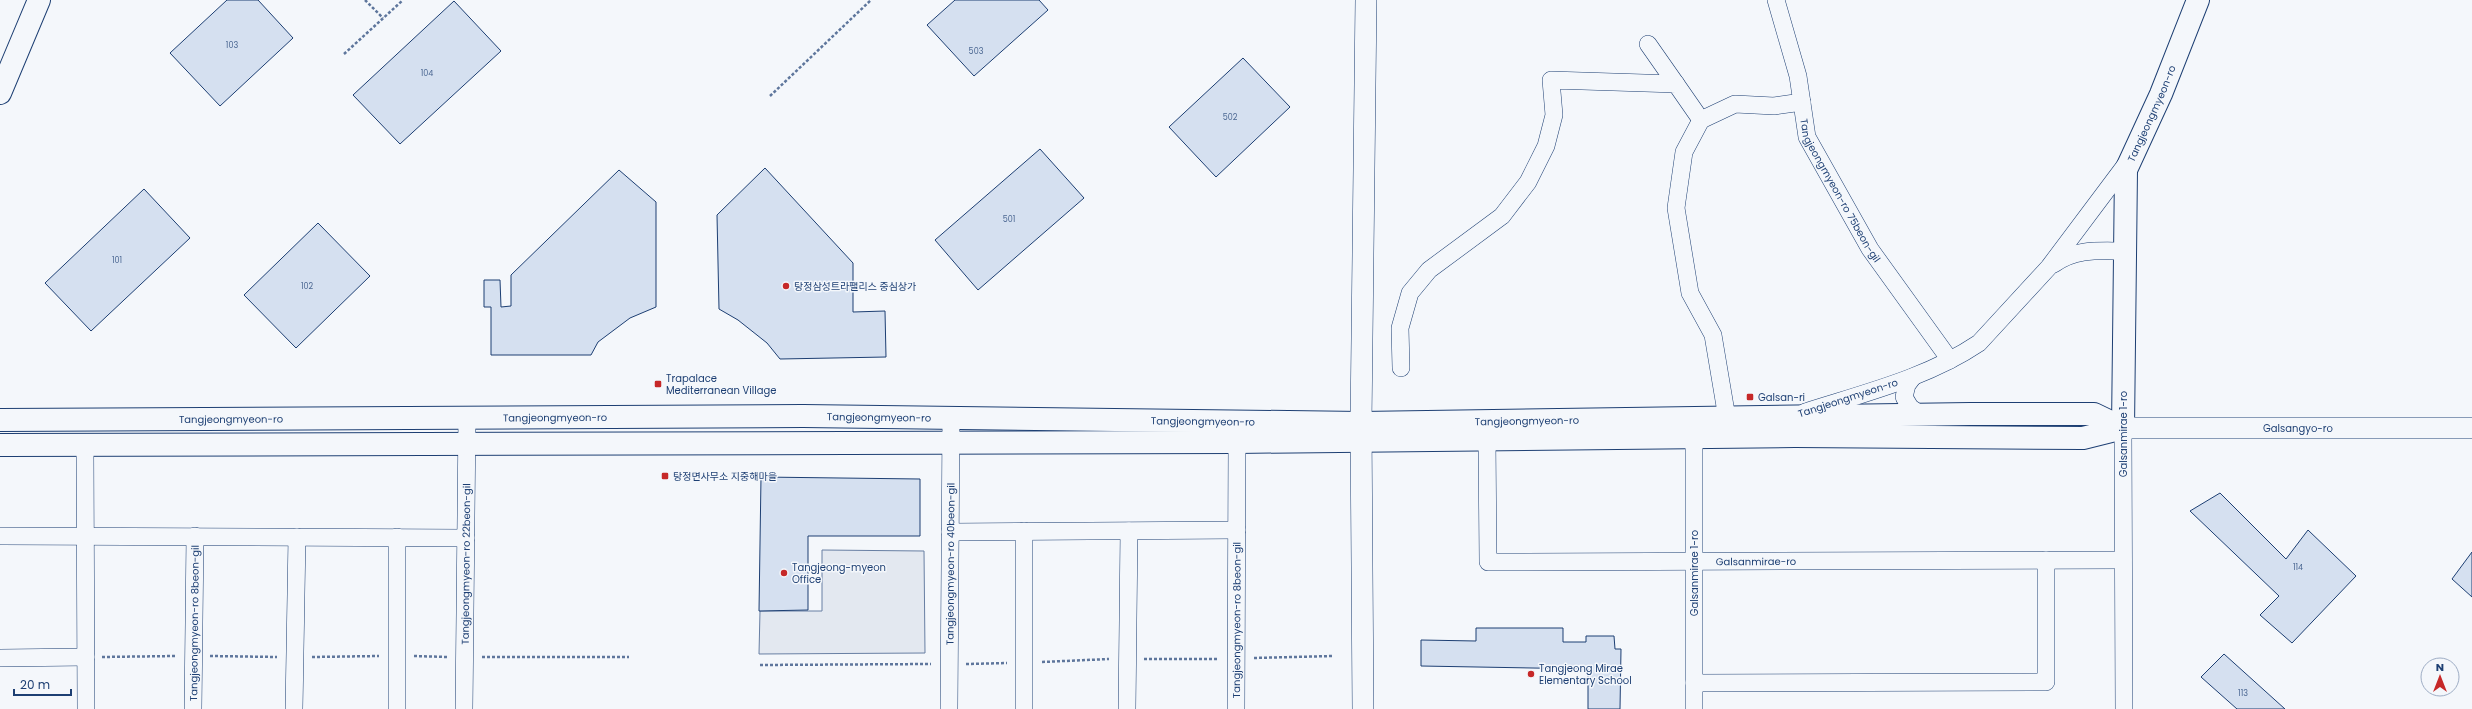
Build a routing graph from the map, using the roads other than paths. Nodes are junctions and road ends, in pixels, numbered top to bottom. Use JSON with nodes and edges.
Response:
{"nodes":[{"id":1,"x":39,"y":0,"type":"edge"},
{"id":2,"x":1366,"y":0,"type":"edge"},
{"id":3,"x":1776,"y":0,"type":"edge"},
{"id":4,"x":2198,"y":0,"type":"edge"},
{"id":5,"x":1648,"y":44,"type":"dead end"},
{"id":6,"x":1676,"y":84,"type":"junction"},
{"id":7,"x":0,"y":93,"type":"edge"},
{"id":8,"x":1802,"y":102,"type":"junction"},
{"id":9,"x":1701,"y":120,"type":"junction"},
{"id":10,"x":2129,"y":160,"type":"junction"},
{"id":11,"x":2125,"y":251,"type":"junction"},
{"id":12,"x":2049,"y":267,"type":"junction"},
{"id":13,"x":1950,"y":360,"type":"junction"},
{"id":14,"x":1401,"y":368,"type":"dead end"},
{"id":15,"x":1913,"y":377,"type":"junction"},
{"id":16,"x":1921,"y":415,"type":"junction"},
{"id":17,"x":951,"y":418,"type":"junction"},
{"id":18,"x":1727,"y":418,"type":"junction"},
{"id":19,"x":467,"y":419,"type":"junction"},
{"id":20,"x":0,"y":420,"type":"edge"},
{"id":21,"x":1789,"y":426,"type":"junction"},
{"id":22,"x":2123,"y":428,"type":"junction"},
{"id":23,"x":2472,"y":428,"type":"edge"},
{"id":24,"x":1361,"y":432,"type":"junction"},
{"id":25,"x":1694,"y":437,"type":"junction"},
{"id":26,"x":1487,"y":439,"type":"junction"},
{"id":27,"x":951,"y":442,"type":"junction"},
{"id":28,"x":1237,"y":442,"type":"junction"},
{"id":29,"x":467,"y":443,"type":"junction"},
{"id":30,"x":0,"y":445,"type":"edge"},
{"id":31,"x":85,"y":447,"type":"junction"},
{"id":32,"x":1237,"y":530,"type":"junction"},
{"id":33,"x":1024,"y":531,"type":"junction"},
{"id":34,"x":1129,"y":531,"type":"junction"},
{"id":35,"x":950,"y":532,"type":"junction"},
{"id":36,"x":0,"y":536,"type":"edge"},
{"id":37,"x":85,"y":536,"type":"junction"},
{"id":38,"x":195,"y":536,"type":"junction"},
{"id":39,"x":297,"y":537,"type":"junction"},
{"id":40,"x":397,"y":537,"type":"junction"},
{"id":41,"x":466,"y":538,"type":"junction"},
{"id":42,"x":2046,"y":560,"type":"junction"},
{"id":43,"x":2123,"y":560,"type":"junction"},
{"id":44,"x":1694,"y":561,"type":"junction"},
{"id":45,"x":86,"y":657,"type":"junction"},
{"id":46,"x":0,"y":658,"type":"edge"},
{"id":47,"x":1694,"y":683,"type":"junction"},
{"id":48,"x":86,"y":709,"type":"edge"},
{"id":49,"x":192,"y":709,"type":"edge"},
{"id":50,"x":294,"y":709,"type":"edge"},
{"id":51,"x":397,"y":709,"type":"edge"},
{"id":52,"x":464,"y":709,"type":"edge"},
{"id":53,"x":949,"y":709,"type":"edge"},
{"id":54,"x":1024,"y":709,"type":"edge"},
{"id":55,"x":1127,"y":709,"type":"edge"},
{"id":56,"x":1236,"y":709,"type":"edge"},
{"id":57,"x":1363,"y":709,"type":"edge"},
{"id":58,"x":1694,"y":709,"type":"edge"},
{"id":59,"x":2124,"y":709,"type":"edge"}],
"edges":[{"from":1,"to":7,"type":"main road"},
{"from":2,"to":24,"type":"street"},
{"from":3,"to":8,"type":"street","name":"Tangjeongmyeon-ro 75beon-gil"},
{"from":4,"to":10,"type":"main road","name":"Tangjeongmyeon-ro"},
{"from":5,"to":6,"type":"street"},
{"from":6,"to":9,"type":"street"},
{"from":6,"to":14,"type":"street"},
{"from":8,"to":9,"type":"street"},
{"from":8,"to":13,"type":"street","name":"Tangjeongmyeon-ro 75beon-gil"},
{"from":9,"to":18,"type":"street"},
{"from":10,"to":11,"type":"main road","name":"Galsanmirae 1-ro"},
{"from":10,"to":12,"type":"street","name":"Tangjeongmyeon-ro"},
{"from":11,"to":12,"type":"street"},
{"from":11,"to":22,"type":"main road","name":"Galsanmirae 1-ro"},
{"from":12,"to":13,"type":"street","name":"Tangjeongmyeon-ro"},
{"from":13,"to":15,"type":"street","name":"Tangjeongmyeon-ro"},
{"from":15,"to":16,"type":"street"},
{"from":15,"to":21,"type":"street","name":"Tangjeongmyeon-ro"},
{"from":16,"to":21,"type":"main road"},
{"from":16,"to":22,"type":"main road"},
{"from":17,"to":19,"type":"main road","name":"Tangjeongmyeon-ro"},
{"from":17,"to":24,"type":"main road","name":"Tangjeongmyeon-ro"},
{"from":17,"to":27,"type":"street","name":"Tangjeongmyeon-ro 40beon-gil"},
{"from":18,"to":21,"type":"main road","name":"Tangjeongmyeon-ro"},
{"from":18,"to":24,"type":"main road","name":"Tangjeongmyeon-ro"},
{"from":19,"to":20,"type":"main road","name":"Tangjeongmyeon-ro"},
{"from":19,"to":29,"type":"street","name":"Tangjeongmyeon-ro 22beon-gil"},
{"from":21,"to":22,"type":"main road"},
{"from":21,"to":25,"type":"main road","name":"Tangjeongmyeon-ro"},
{"from":22,"to":23,"type":"street","name":"Galsangyo-ro"},
{"from":22,"to":43,"type":"street","name":"Galsanmirae 1-ro"},
{"from":24,"to":26,"type":"main road","name":"Tangjeongmyeon-ro"},
{"from":24,"to":28,"type":"main road","name":"Tangjeongmyeon-ro"},
{"from":24,"to":57,"type":"street"},
{"from":25,"to":26,"type":"main road","name":"Tangjeongmyeon-ro"},
{"from":25,"to":44,"type":"street","name":"Galsanmirae 1-ro"},
{"from":26,"to":44,"type":"street","name":"Galsanmirae-ro"},
{"from":27,"to":28,"type":"main road","name":"Tangjeongmyeon-ro"},
{"from":27,"to":29,"type":"main road","name":"Tangjeongmyeon-ro"},
{"from":27,"to":35,"type":"street","name":"Tangjeongmyeon-ro 40beon-gil"},
{"from":28,"to":32,"type":"street","name":"Tangjeongmyeon-ro 8beon-gil"},
{"from":29,"to":31,"type":"main road","name":"Tangjeongmyeon-ro"},
{"from":29,"to":41,"type":"street","name":"Tangjeongmyeon-ro 22beon-gil"},
{"from":30,"to":31,"type":"main road","name":"Tangjeongmyeon-ro"},
{"from":31,"to":37,"type":"street"},
{"from":32,"to":34,"type":"street","name":"Tangjeongmyeon-ro 8beon-gil"},
{"from":32,"to":56,"type":"street","name":"Tangjeongmyeon-ro 8beon-gil"},
{"from":33,"to":34,"type":"street","name":"Tangjeongmyeon-ro 8beon-gil"},
{"from":33,"to":35,"type":"street","name":"Tangjeongmyeon-ro 8beon-gil"},
{"from":33,"to":54,"type":"street"},
{"from":34,"to":55,"type":"street"},
{"from":35,"to":53,"type":"street","name":"Tangjeongmyeon-ro 40beon-gil"},
{"from":36,"to":37,"type":"street","name":"Tangjeongmyeon-ro 8beon-gil"},
{"from":37,"to":38,"type":"street","name":"Tangjeongmyeon-ro 8beon-gil"},
{"from":37,"to":45,"type":"street"},
{"from":38,"to":39,"type":"street","name":"Tangjeongmyeon-ro 8beon-gil"},
{"from":38,"to":49,"type":"street","name":"Tangjeongmyeon-ro 8beon-gil"},
{"from":39,"to":40,"type":"street","name":"Tangjeongmyeon-ro 8beon-gil"},
{"from":39,"to":50,"type":"street"},
{"from":40,"to":41,"type":"street","name":"Tangjeongmyeon-ro 8beon-gil"},
{"from":40,"to":51,"type":"street"},
{"from":41,"to":52,"type":"street","name":"Tangjeongmyeon-ro 22beon-gil"},
{"from":42,"to":43,"type":"street","name":"Galsanmirae-ro"},
{"from":42,"to":44,"type":"street","name":"Galsanmirae-ro"},
{"from":42,"to":47,"type":"street"},
{"from":43,"to":59,"type":"street","name":"Galsanmirae 1-ro"},
{"from":44,"to":47,"type":"street","name":"Galsanmirae 1-ro"},
{"from":45,"to":46,"type":"street"},
{"from":45,"to":48,"type":"street"},
{"from":47,"to":58,"type":"street","name":"Galsanmirae 1-ro"}]}
